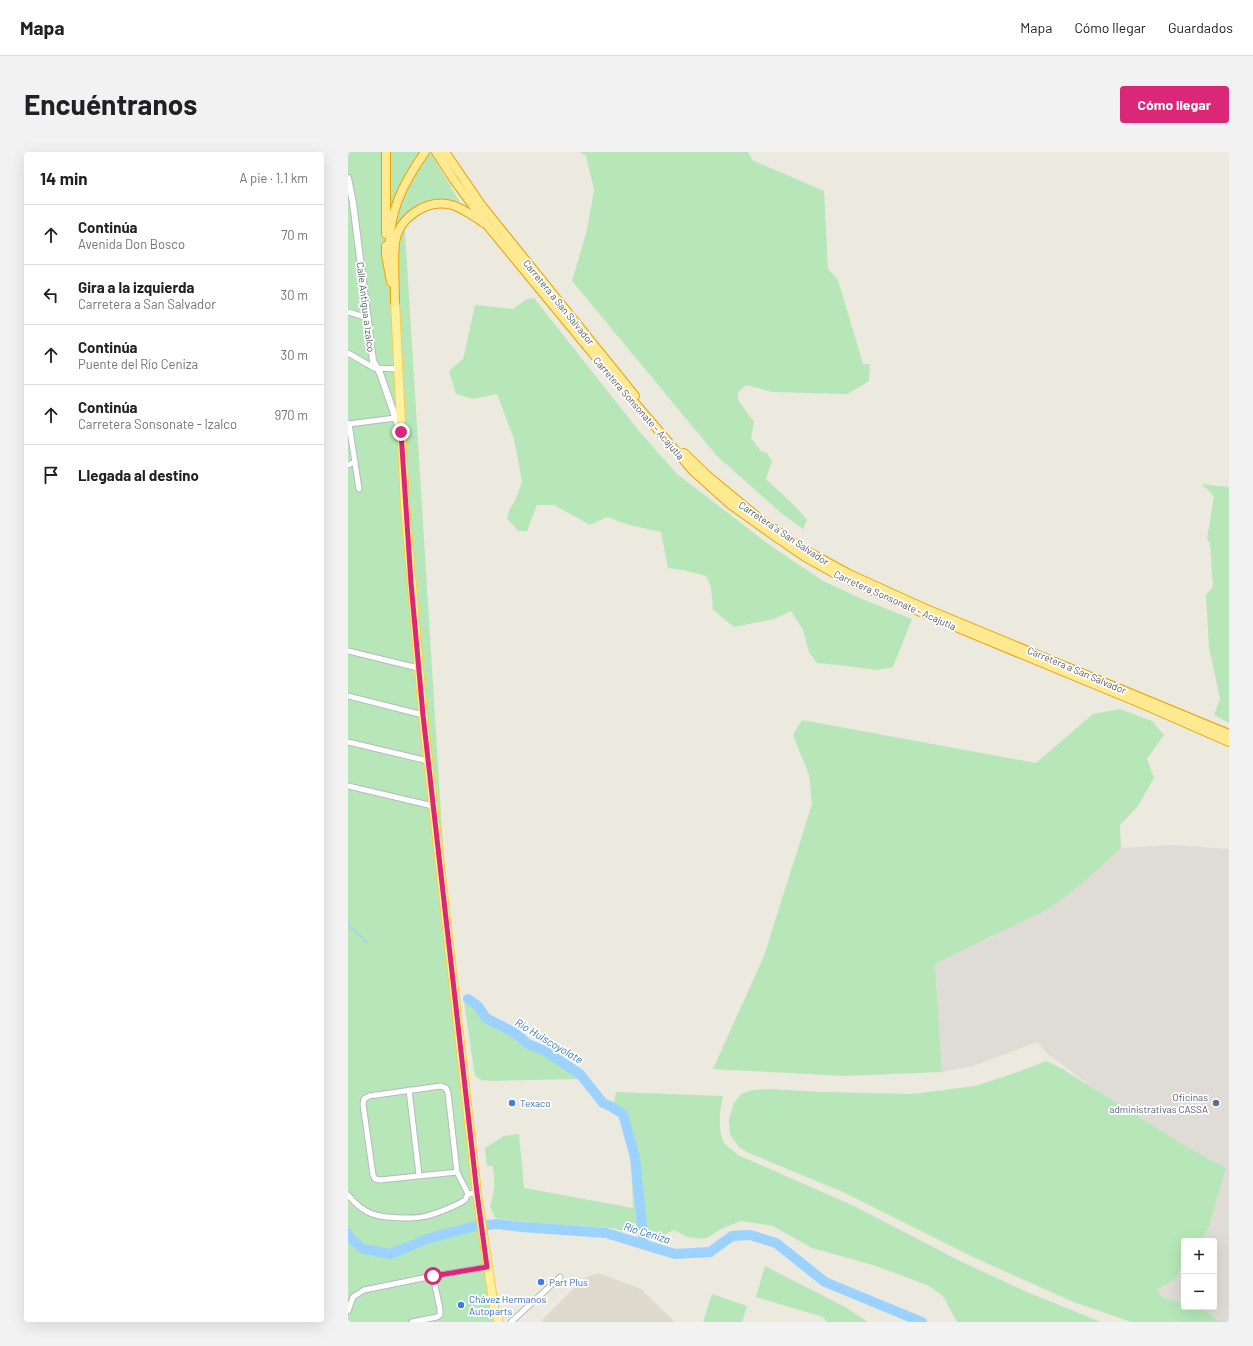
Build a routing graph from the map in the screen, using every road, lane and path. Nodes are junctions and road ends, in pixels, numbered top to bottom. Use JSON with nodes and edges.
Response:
{"nodes":[{"id":1,"x":386,"y":152,"type":"edge"},
{"id":2,"x":425,"y":152,"type":"edge"},
{"id":3,"x":436,"y":152,"type":"edge"},
{"id":4,"x":445,"y":152,"type":"edge"},
{"id":5,"x":348,"y":178,"type":"edge"},
{"id":6,"x":487,"y":225,"type":"junction"},
{"id":7,"x":395,"y":302,"type":"junction"},
{"id":8,"x":348,"y":312,"type":"edge"},
{"id":9,"x":368,"y":318,"type":"junction"},
{"id":10,"x":348,"y":353,"type":"edge"},
{"id":11,"x":378,"y":369,"type":"junction"},
{"id":12,"x":398,"y":369,"type":"junction"},
{"id":13,"x":395,"y":418,"type":"junction"},
{"id":14,"x":349,"y":423,"type":"edge"},
{"id":15,"x":401,"y":432,"type":"junction"},
{"id":16,"x":355,"y":462,"type":"junction"},
{"id":17,"x":348,"y":465,"type":"edge"},
{"id":18,"x":359,"y":489,"type":"dead end"},
{"id":19,"x":348,"y":651,"type":"edge"},
{"id":20,"x":418,"y":668,"type":"junction"},
{"id":21,"x":348,"y":696,"type":"edge"},
{"id":22,"x":423,"y":715,"type":"junction"},
{"id":23,"x":1229,"y":734,"type":"edge"},
{"id":24,"x":348,"y":742,"type":"edge"},
{"id":25,"x":1229,"y":742,"type":"edge"},
{"id":26,"x":428,"y":761,"type":"junction"},
{"id":27,"x":348,"y":786,"type":"edge"},
{"id":28,"x":433,"y":806,"type":"junction"},
{"id":29,"x":409,"y":1090,"type":"junction"},
{"id":30,"x":457,"y":1172,"type":"junction"},
{"id":31,"x":419,"y":1175,"type":"junction"},
{"id":32,"x":477,"y":1193,"type":"junction"},
{"id":33,"x":468,"y":1194,"type":"junction"},
{"id":34,"x":348,"y":1195,"type":"edge"},
{"id":35,"x":487,"y":1267,"type":"junction"},
{"id":36,"x":433,"y":1276,"type":"junction"},
{"id":37,"x":560,"y":1277,"type":"dead end"},
{"id":38,"x":494,"y":1307,"type":"junction"},
{"id":39,"x":349,"y":1309,"type":"edge"},
{"id":40,"x":412,"y":1322,"type":"edge"},
{"id":41,"x":496,"y":1322,"type":"edge"},
{"id":42,"x":499,"y":1322,"type":"edge"},
{"id":43,"x":511,"y":1322,"type":"edge"}],
"edges":[{"from":1,"to":7,"type":"highway"},
{"from":2,"to":7,"type":"highway"},
{"from":3,"to":6,"type":"highway","name":"Carretera Sonsonate - Acajutla"},
{"from":4,"to":23,"type":"highway","name":"Carretera a San Salvador"},
{"from":5,"to":9,"type":"street","name":"Calle Antigua a Izalco"},
{"from":6,"to":7,"type":"highway"},
{"from":6,"to":25,"type":"highway","name":"Carretera Sonsonate - Acajutla"},
{"from":7,"to":12,"type":"main road"},
{"from":8,"to":9,"type":"street"},
{"from":9,"to":11,"type":"street","name":"Calle Antigua a Izalco"},
{"from":10,"to":11,"type":"street"},
{"from":11,"to":12,"type":"street"},
{"from":11,"to":13,"type":"street","name":"Calle Antigua a Izalco"},
{"from":12,"to":15,"type":"main road"},
{"from":13,"to":14,"type":"street"},
{"from":13,"to":15,"type":"street","name":"Calle Antigua a Izalco"},
{"from":14,"to":16,"type":"street"},
{"from":15,"to":20,"type":"main road"},
{"from":16,"to":17,"type":"street"},
{"from":16,"to":18,"type":"street"},
{"from":19,"to":20,"type":"street"},
{"from":20,"to":22,"type":"main road"},
{"from":21,"to":22,"type":"street"},
{"from":22,"to":26,"type":"main road"},
{"from":24,"to":26,"type":"street"},
{"from":26,"to":28,"type":"main road"},
{"from":27,"to":28,"type":"street"},
{"from":28,"to":32,"type":"main road"},
{"from":29,"to":30,"type":"street"},
{"from":29,"to":31,"type":"street"},
{"from":29,"to":31,"type":"street"},
{"from":30,"to":31,"type":"street"},
{"from":30,"to":33,"type":"street"},
{"from":32,"to":33,"type":"street"},
{"from":32,"to":35,"type":"main road"},
{"from":33,"to":34,"type":"street"},
{"from":35,"to":36,"type":"street"},
{"from":35,"to":38,"type":"main road"},
{"from":36,"to":39,"type":"street"},
{"from":36,"to":40,"type":"street"},
{"from":37,"to":43,"type":"street"},
{"from":38,"to":41,"type":"main road"},
{"from":38,"to":42,"type":"main road"}]}
